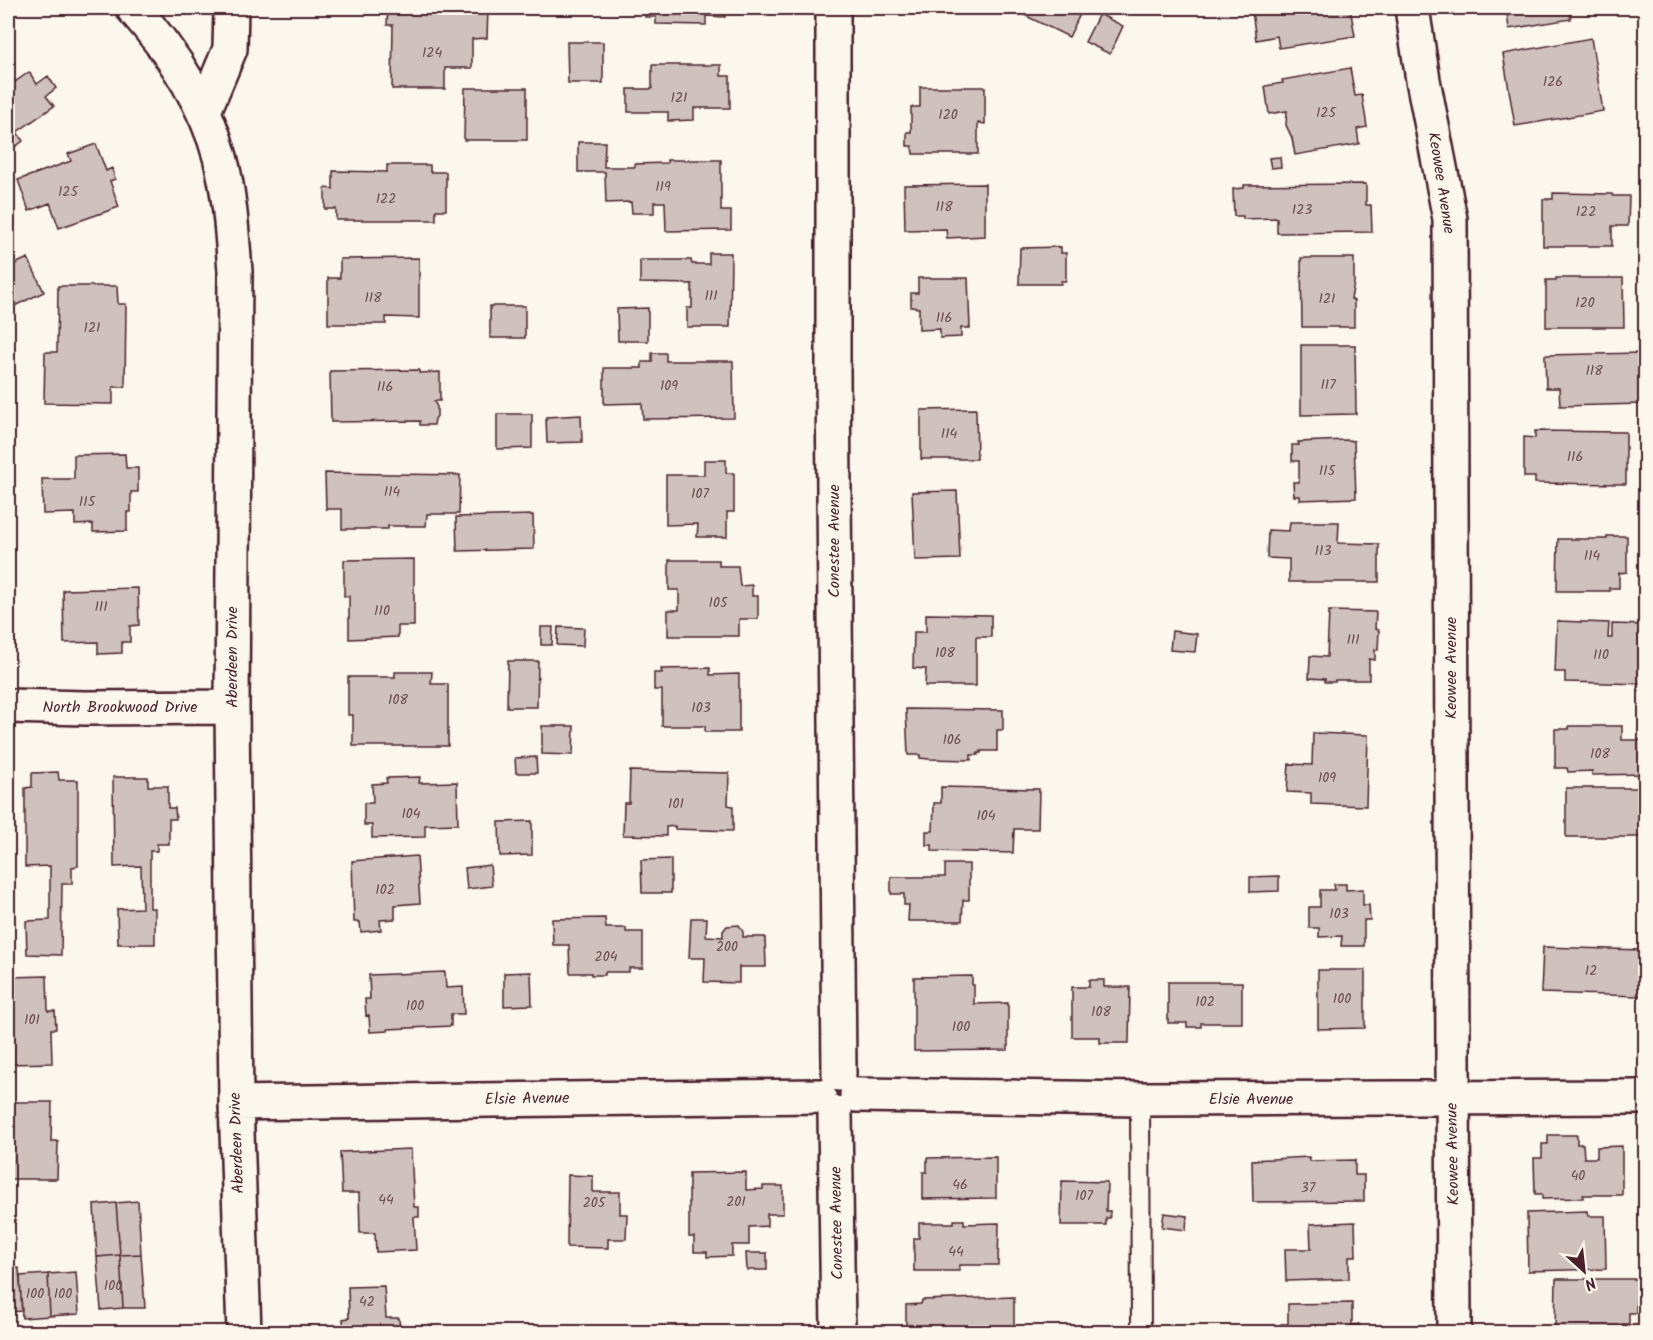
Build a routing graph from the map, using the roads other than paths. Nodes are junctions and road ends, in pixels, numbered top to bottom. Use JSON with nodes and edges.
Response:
{"nodes":[{"id":1,"x":133,"y":8,"type":"edge"},
{"id":2,"x":231,"y":8,"type":"edge"},
{"id":3,"x":833,"y":8,"type":"edge"},
{"id":4,"x":1412,"y":8,"type":"edge"},
{"id":5,"x":204,"y":111,"type":"junction"},
{"id":6,"x":8,"y":706,"type":"edge"},
{"id":7,"x":232,"y":707,"type":"junction"},
{"id":8,"x":838,"y":1094,"type":"junction"},
{"id":9,"x":1646,"y":1097,"type":"edge"},
{"id":10,"x":1452,"y":1098,"type":"junction"},
{"id":11,"x":1140,"y":1100,"type":"junction"},
{"id":12,"x":236,"y":1103,"type":"junction"},
{"id":13,"x":244,"y":1332,"type":"edge"},
{"id":14,"x":838,"y":1332,"type":"edge"},
{"id":15,"x":1140,"y":1332,"type":"edge"},
{"id":16,"x":1454,"y":1332,"type":"edge"}],
"edges":[{"from":1,"to":5,"type":"street","name":"Aberdeen Drive"},
{"from":2,"to":5,"type":"street"},
{"from":3,"to":8,"type":"street","name":"Conestee Avenue"},
{"from":4,"to":10,"type":"street","name":"Keowee Avenue"},
{"from":5,"to":7,"type":"street","name":"Aberdeen Drive"},
{"from":6,"to":7,"type":"street","name":"North Brookwood Drive"},
{"from":7,"to":12,"type":"street","name":"Aberdeen Drive"},
{"from":8,"to":11,"type":"street","name":"Elsie Avenue"},
{"from":8,"to":12,"type":"street","name":"Elsie Avenue"},
{"from":8,"to":14,"type":"street","name":"Conestee Avenue"},
{"from":9,"to":10,"type":"street","name":"Elsie Avenue"},
{"from":10,"to":11,"type":"street","name":"Elsie Avenue"},
{"from":10,"to":16,"type":"street","name":"Keowee Avenue"},
{"from":11,"to":15,"type":"lane"},
{"from":12,"to":13,"type":"street","name":"Aberdeen Drive"}]}
